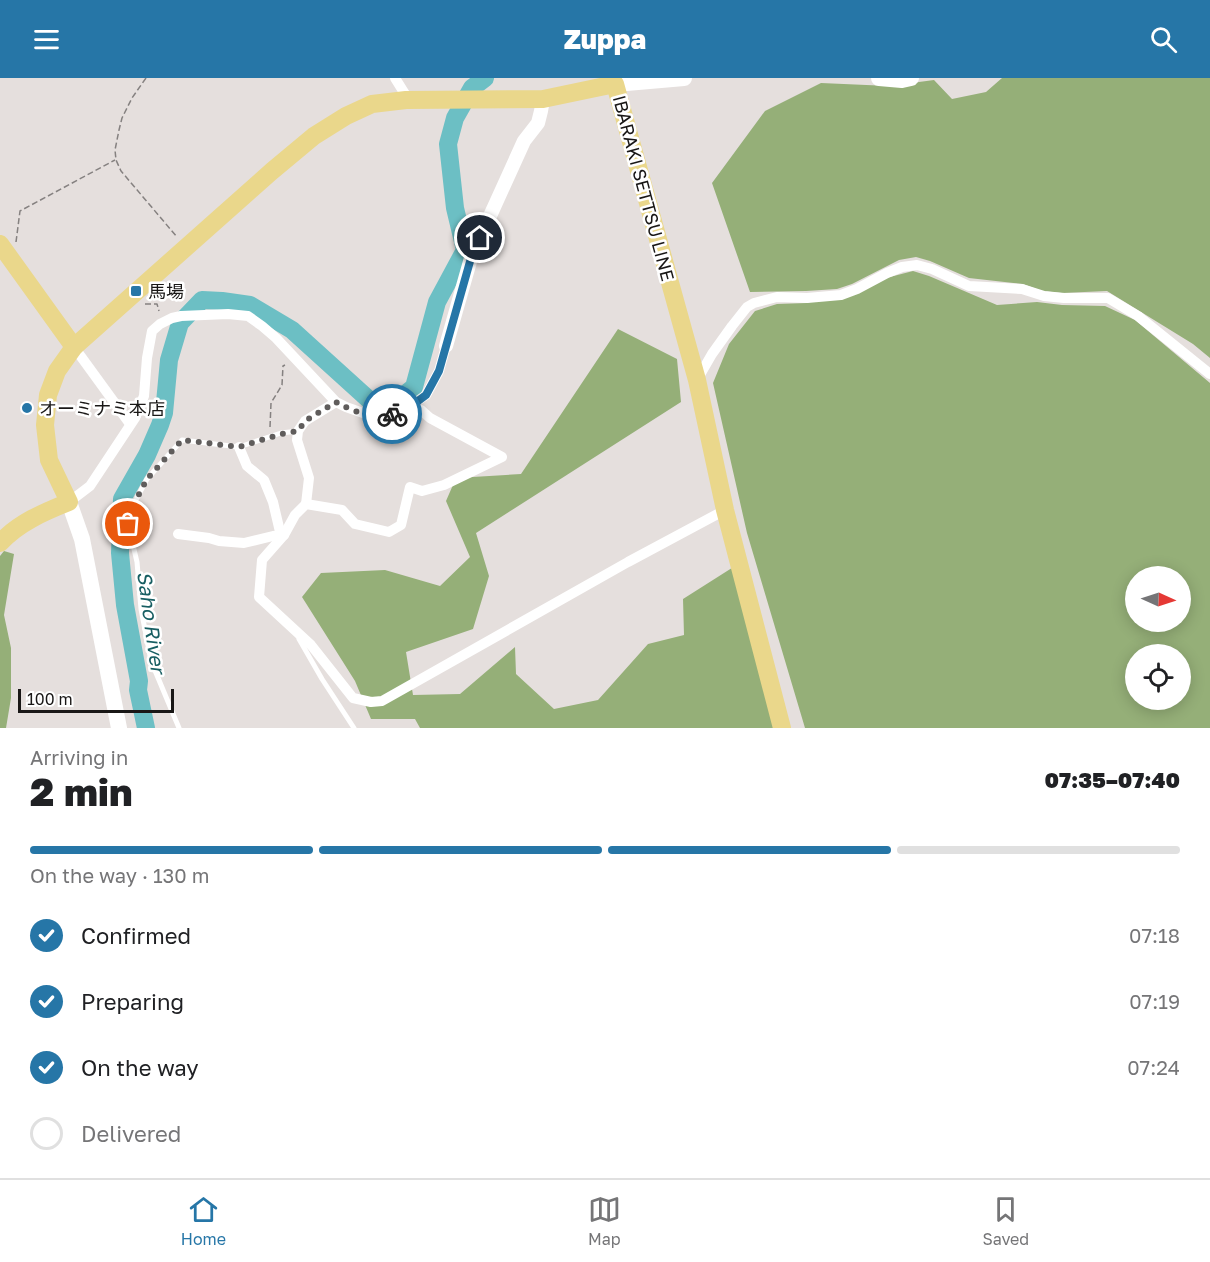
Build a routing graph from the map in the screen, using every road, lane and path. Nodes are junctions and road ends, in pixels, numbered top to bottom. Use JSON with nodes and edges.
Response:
{"nodes":[{"id":1,"x":146,"y":78,"type":"edge"},
{"id":2,"x":395,"y":78,"type":"edge"},
{"id":3,"x":684,"y":78,"type":"edge"},
{"id":4,"x":879,"y":78,"type":"edge"},
{"id":5,"x":911,"y":78,"type":"edge"},
{"id":6,"x":656,"y":80,"type":"edge"},
{"id":7,"x":615,"y":84,"type":"junction"},
{"id":8,"x":543,"y":99,"type":"junction"},
{"id":9,"x":406,"y":100,"type":"junction"},
{"id":10,"x":116,"y":160,"type":"junction"},
{"id":11,"x":186,"y":246,"type":"junction"},
{"id":12,"x":4,"y":249,"type":"edge"},
{"id":13,"x":146,"y":304,"type":"dead end"},
{"id":14,"x":162,"y":323,"type":"junction"},
{"id":15,"x":446,"y":346,"type":"joint"},
{"id":16,"x":74,"y":347,"type":"junction"},
{"id":17,"x":294,"y":358,"type":"junction"},
{"id":18,"x":1210,"y":374,"type":"edge"},
{"id":19,"x":697,"y":380,"type":"junction"},
{"id":20,"x":336,"y":402,"type":"junction"},
{"id":21,"x":412,"y":406,"type":"junction"},
{"id":22,"x":130,"y":424,"type":"junction"},
{"id":23,"x":298,"y":431,"type":"junction"},
{"id":24,"x":269,"y":437,"type":"junction"},
{"id":25,"x":239,"y":447,"type":"junction"},
{"id":26,"x":69,"y":502,"type":"junction"},
{"id":27,"x":306,"y":504,"type":"junction"},
{"id":28,"x":725,"y":510,"type":"junction"},
{"id":29,"x":178,"y":534,"type":"dead end"},
{"id":30,"x":282,"y":535,"type":"junction"},
{"id":31,"x":0,"y":543,"type":"edge"},
{"id":32,"x":291,"y":625,"type":"junction"},
{"id":33,"x":119,"y":728,"type":"edge"},
{"id":34,"x":179,"y":728,"type":"edge"},
{"id":35,"x":354,"y":728,"type":"edge"},
{"id":36,"x":782,"y":728,"type":"edge"}],
"edges":[{"from":1,"to":10,"type":"path"},
{"from":2,"to":9,"type":"street"},
{"from":3,"to":6,"type":"main road"},
{"from":4,"to":5,"type":"main road"},
{"from":6,"to":7,"type":"main road"},
{"from":7,"to":8,"type":"main road","name":"IBARAKI SETTSU LINE"},
{"from":7,"to":19,"type":"main road","name":"IBARAKI SETTSU LINE"},
{"from":8,"to":9,"type":"main road","name":"IBARAKI SETTSU LINE"},
{"from":8,"to":15,"type":"street"},
{"from":9,"to":11,"type":"main road","name":"IBARAKI SETTSU LINE"},
{"from":10,"to":11,"type":"path"},
{"from":10,"to":12,"type":"path"},
{"from":11,"to":16,"type":"main road","name":"IBARAKI SETTSU LINE"},
{"from":12,"to":16,"type":"main road"},
{"from":13,"to":14,"type":"path"},
{"from":14,"to":17,"type":"street"},
{"from":14,"to":22,"type":"street"},
{"from":15,"to":21,"type":"street"},
{"from":16,"to":22,"type":"street"},
{"from":16,"to":26,"type":"main road","name":"IBARAKI SETTSU LINE"},
{"from":17,"to":20,"type":"street"},
{"from":17,"to":24,"type":"path"},
{"from":18,"to":19,"type":"street"},
{"from":19,"to":28,"type":"main road","name":"IBARAKI SETTSU LINE"},
{"from":20,"to":21,"type":"street"},
{"from":20,"to":23,"type":"street"},
{"from":21,"to":27,"type":"street"},
{"from":22,"to":26,"type":"street"},
{"from":23,"to":24,"type":"lane"},
{"from":23,"to":27,"type":"street"},
{"from":24,"to":25,"type":"lane"},
{"from":25,"to":30,"type":"street"},
{"from":25,"to":34,"type":"lane"},
{"from":26,"to":31,"type":"main road"},
{"from":26,"to":33,"type":"main road"},
{"from":27,"to":30,"type":"street"},
{"from":28,"to":32,"type":"street"},
{"from":28,"to":36,"type":"main road","name":"IBARAKI SETTSU LINE"},
{"from":29,"to":30,"type":"street"},
{"from":30,"to":32,"type":"street"},
{"from":32,"to":35,"type":"lane"}]}
